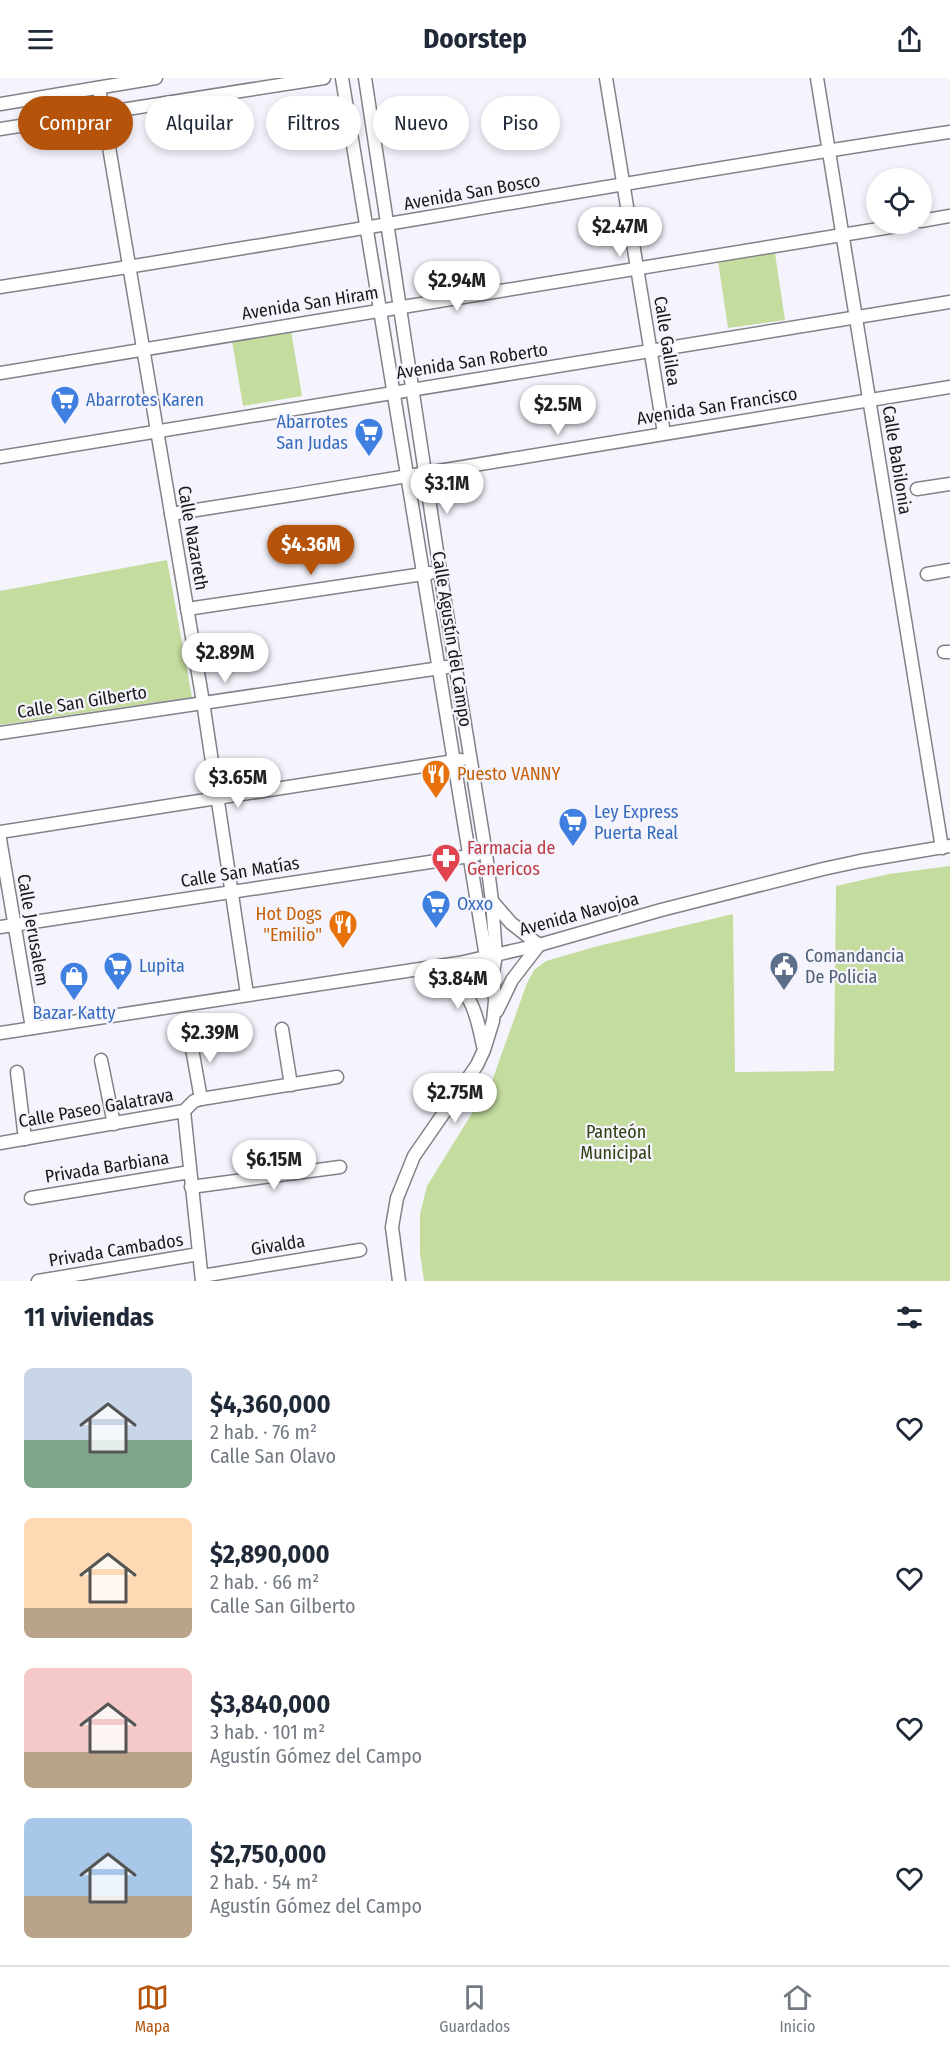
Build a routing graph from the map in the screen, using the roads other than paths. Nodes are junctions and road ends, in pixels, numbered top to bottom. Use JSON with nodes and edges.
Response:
{"nodes":[{"id":1,"x":156,"y":78,"type":"edge"},
{"id":2,"x":324,"y":78,"type":"edge"},
{"id":3,"x":342,"y":78,"type":"edge"},
{"id":4,"x":365,"y":78,"type":"edge"},
{"id":5,"x":606,"y":78,"type":"edge"},
{"id":6,"x":817,"y":78,"type":"edge"},
{"id":7,"x":99,"y":88,"type":"junction"},
{"id":8,"x":101,"y":96,"type":"edge"},
{"id":9,"x":0,"y":104,"type":"edge"},
{"id":10,"x":133,"y":108,"type":"edge"},
{"id":11,"x":18,"y":126,"type":"edge"},
{"id":12,"x":0,"y":129,"type":"edge"},
{"id":13,"x":950,"y":132,"type":"edge"},
{"id":14,"x":110,"y":150,"type":"edge"},
{"id":15,"x":829,"y":150,"type":"junction"},
{"id":16,"x":624,"y":185,"type":"junction"},
{"id":17,"x":950,"y":216,"type":"edge"},
{"id":18,"x":932,"y":220,"type":"edge"},
{"id":19,"x":388,"y":225,"type":"junction"},
{"id":20,"x":367,"y":228,"type":"junction"},
{"id":21,"x":866,"y":231,"type":"edge"},
{"id":22,"x":842,"y":235,"type":"junction"},
{"id":23,"x":130,"y":267,"type":"junction"},
{"id":24,"x":637,"y":267,"type":"junction"},
{"id":25,"x":0,"y":287,"type":"edge"},
{"id":26,"x":950,"y":302,"type":"edge"},
{"id":27,"x":401,"y":307,"type":"junction"},
{"id":28,"x":381,"y":310,"type":"junction"},
{"id":29,"x":856,"y":318,"type":"junction"},
{"id":30,"x":143,"y":349,"type":"junction"},
{"id":31,"x":650,"y":351,"type":"junction"},
{"id":32,"x":0,"y":373,"type":"edge"},
{"id":33,"x":950,"y":387,"type":"edge"},
{"id":34,"x":413,"y":389,"type":"junction"},
{"id":35,"x":393,"y":392,"type":"junction"},
{"id":36,"x":869,"y":400,"type":"junction"},
{"id":37,"x":156,"y":432,"type":"junction"},
{"id":38,"x":664,"y":433,"type":"junction"},
{"id":39,"x":0,"y":457,"type":"edge"},
{"id":40,"x":426,"y":474,"type":"junction"},
{"id":41,"x":407,"y":478,"type":"junction"},
{"id":42,"x":950,"y":484,"type":"edge"},
{"id":43,"x":917,"y":489,"type":"dead end"},
{"id":44,"x":171,"y":514,"type":"junction"},
{"id":45,"x":950,"y":570,"type":"edge"},
{"id":46,"x":440,"y":571,"type":"junction"},
{"id":47,"x":424,"y":574,"type":"junction"},
{"id":48,"x":927,"y":574,"type":"dead end"},
{"id":49,"x":187,"y":609,"type":"junction"},
{"id":50,"x":454,"y":666,"type":"junction"},
{"id":51,"x":440,"y":668,"type":"junction"},
{"id":52,"x":203,"y":702,"type":"junction"},
{"id":53,"x":0,"y":733,"type":"edge"},
{"id":54,"x":471,"y":758,"type":"junction"},
{"id":55,"x":453,"y":761,"type":"junction"},
{"id":56,"x":216,"y":797,"type":"junction"},
{"id":57,"x":0,"y":832,"type":"edge"},
{"id":58,"x":0,"y":839,"type":"edge"},
{"id":59,"x":946,"y":847,"type":"edge"},
{"id":60,"x":486,"y":854,"type":"junction"},
{"id":61,"x":470,"y":856,"type":"junction"},
{"id":62,"x":231,"y":891,"type":"junction"},
{"id":63,"x":492,"y":901,"type":"junction"},
{"id":64,"x":14,"y":925,"type":"junction"},
{"id":65,"x":0,"y":927,"type":"edge"},
{"id":66,"x":539,"y":945,"type":"junction"},
{"id":67,"x":491,"y":956,"type":"junction"},
{"id":68,"x":434,"y":967,"type":"junction"},
{"id":69,"x":247,"y":994,"type":"junction"},
{"id":70,"x":493,"y":1021,"type":"junction"},
{"id":71,"x":32,"y":1028,"type":"junction"},
{"id":72,"x":282,"y":1029,"type":"dead end"},
{"id":73,"x":0,"y":1033,"type":"edge"},
{"id":74,"x":191,"y":1043,"type":"dead end"},
{"id":75,"x":484,"y":1050,"type":"junction"},
{"id":76,"x":101,"y":1060,"type":"dead end"},
{"id":77,"x":17,"y":1072,"type":"dead end"},
{"id":78,"x":337,"y":1077,"type":"dead end"},
{"id":79,"x":291,"y":1085,"type":"junction"},
{"id":80,"x":201,"y":1099,"type":"junction"},
{"id":81,"x":184,"y":1111,"type":"junction"},
{"id":82,"x":114,"y":1124,"type":"junction"},
{"id":83,"x":25,"y":1138,"type":"junction"},
{"id":84,"x":0,"y":1143,"type":"edge"},
{"id":85,"x":340,"y":1167,"type":"dead end"},
{"id":86,"x":190,"y":1172,"type":"junction"},
{"id":87,"x":191,"y":1186,"type":"junction"},
{"id":88,"x":31,"y":1198,"type":"dead end"},
{"id":89,"x":360,"y":1250,"type":"dead end"},
{"id":90,"x":199,"y":1254,"type":"junction"},
{"id":91,"x":202,"y":1278,"type":"edge"},
{"id":92,"x":38,"y":1281,"type":"edge"},
{"id":93,"x":399,"y":1281,"type":"edge"}],
"edges":[{"from":1,"to":7,"type":"street"},
{"from":2,"to":10,"type":"street"},
{"from":3,"to":20,"type":"street","name":"Calle Agustín del Campo"},
{"from":4,"to":19,"type":"street","name":"Calle Agustín del Campo"},
{"from":5,"to":16,"type":"street","name":"Calle Galilea"},
{"from":6,"to":15,"type":"street","name":"Calle Babilonia"},
{"from":7,"to":8,"type":"street","name":"Calle Nazareth"},
{"from":7,"to":9,"type":"street"},
{"from":11,"to":12,"type":"street"},
{"from":13,"to":15,"type":"street","name":"Avenida San Bosco"},
{"from":14,"to":23,"type":"street","name":"Calle Nazareth"},
{"from":15,"to":16,"type":"street","name":"Avenida San Bosco"},
{"from":15,"to":22,"type":"street","name":"Calle Babilonia"},
{"from":16,"to":19,"type":"street","name":"Avenida San Bosco"},
{"from":16,"to":24,"type":"street","name":"Calle Galilea"},
{"from":17,"to":18,"type":"street"},
{"from":19,"to":20,"type":"street","name":"Avenida San Bosco"},
{"from":19,"to":27,"type":"street","name":"Calle Agustín del Campo"},
{"from":20,"to":23,"type":"street","name":"Avenida San Bosco"},
{"from":20,"to":28,"type":"street","name":"Calle Agustín del Campo"},
{"from":21,"to":22,"type":"street","name":"Avenida San Hiram"},
{"from":22,"to":24,"type":"street","name":"Avenida San Hiram"},
{"from":22,"to":29,"type":"street","name":"Calle Babilonia"},
{"from":23,"to":25,"type":"street","name":"Avenida San Bosco"},
{"from":23,"to":30,"type":"street","name":"Calle Nazareth"},
{"from":24,"to":27,"type":"street","name":"Avenida San Hiram"},
{"from":24,"to":31,"type":"street","name":"Calle Galilea"},
{"from":26,"to":29,"type":"street","name":"Avenida San Roberto"},
{"from":27,"to":28,"type":"street","name":"Avenida San Hiram"},
{"from":27,"to":34,"type":"street","name":"Calle Agustín del Campo"},
{"from":28,"to":30,"type":"street","name":"Avenida San Hiram"},
{"from":28,"to":35,"type":"street","name":"Calle Agustín del Campo"},
{"from":29,"to":31,"type":"street","name":"Avenida San Roberto"},
{"from":29,"to":36,"type":"street","name":"Calle Babilonia"},
{"from":30,"to":32,"type":"street","name":"Avenida San Hiram"},
{"from":30,"to":37,"type":"street","name":"Calle Nazareth"},
{"from":31,"to":34,"type":"street","name":"Avenida San Roberto"},
{"from":31,"to":38,"type":"street","name":"Calle Galilea"},
{"from":33,"to":36,"type":"street","name":"Avenida San Francisco"},
{"from":34,"to":35,"type":"street","name":"Avenida San Roberto"},
{"from":34,"to":40,"type":"street","name":"Calle Agustín del Campo"},
{"from":35,"to":37,"type":"street","name":"Avenida San Roberto"},
{"from":35,"to":41,"type":"street","name":"Calle Agustín del Campo"},
{"from":36,"to":38,"type":"street","name":"Avenida San Francisco"},
{"from":36,"to":59,"type":"street","name":"Calle Babilonia"},
{"from":37,"to":39,"type":"street","name":"Avenida San Roberto"},
{"from":37,"to":44,"type":"street","name":"Calle Nazareth"},
{"from":38,"to":40,"type":"street","name":"Avenida San Francisco"},
{"from":40,"to":41,"type":"street","name":"Avenida San Francisco"},
{"from":40,"to":46,"type":"street","name":"Calle Agustín del Campo"},
{"from":41,"to":44,"type":"street","name":"Avenida San Francisco"},
{"from":41,"to":47,"type":"street","name":"Calle Agustín del Campo"},
{"from":42,"to":43,"type":"street"},
{"from":44,"to":49,"type":"street","name":"Calle Nazareth"},
{"from":45,"to":48,"type":"street"},
{"from":46,"to":47,"type":"street"},
{"from":46,"to":50,"type":"street","name":"Calle Agustín del Campo"},
{"from":47,"to":49,"type":"street"},
{"from":47,"to":51,"type":"street","name":"Calle Agustín del Campo"},
{"from":49,"to":52,"type":"street","name":"Calle Nazareth"},
{"from":50,"to":51,"type":"street","name":"Calle San Gilberto"},
{"from":50,"to":54,"type":"street","name":"Calle Agustín del Campo"},
{"from":51,"to":52,"type":"street","name":"Calle San Gilberto"},
{"from":51,"to":55,"type":"street","name":"Calle Agustín del Campo"},
{"from":52,"to":53,"type":"street","name":"Calle San Gilberto"},
{"from":52,"to":56,"type":"street","name":"Calle Nazareth"},
{"from":54,"to":55,"type":"street"},
{"from":54,"to":60,"type":"street","name":"Calle Agustín del Campo"},
{"from":55,"to":56,"type":"street"},
{"from":55,"to":61,"type":"street","name":"Calle Agustín del Campo"},
{"from":56,"to":57,"type":"street"},
{"from":56,"to":62,"type":"street","name":"Calle Nazareth"},
{"from":58,"to":64,"type":"street","name":"Calle Jerusalem"},
{"from":59,"to":66,"type":"street","name":"Avenida Navojoa"},
{"from":60,"to":61,"type":"street","name":"Calle San Matías"},
{"from":60,"to":63,"type":"street","name":"Calle Agustín del Campo"},
{"from":61,"to":62,"type":"street","name":"Calle San Matías"},
{"from":61,"to":67,"type":"street","name":"Calle Agustín del Campo"},
{"from":62,"to":64,"type":"street","name":"Calle San Matías"},
{"from":62,"to":69,"type":"street","name":"Calle Nazareth"},
{"from":63,"to":66,"type":"street"},
{"from":63,"to":67,"type":"street","name":"Calle Agustín del Campo"},
{"from":64,"to":65,"type":"street","name":"Calle San Matías"},
{"from":64,"to":71,"type":"street","name":"Calle Jerusalem"},
{"from":66,"to":67,"type":"street","name":"Avenida Navojoa"},
{"from":66,"to":70,"type":"street"},
{"from":67,"to":68,"type":"street","name":"Avenida Navojoa"},
{"from":67,"to":70,"type":"street"},
{"from":68,"to":69,"type":"street","name":"Avenida Navojoa"},
{"from":68,"to":75,"type":"street"},
{"from":69,"to":71,"type":"street","name":"Avenida Navojoa"},
{"from":70,"to":75,"type":"street"},
{"from":71,"to":73,"type":"street","name":"Avenida Navojoa"},
{"from":72,"to":79,"type":"street"},
{"from":74,"to":80,"type":"street"},
{"from":75,"to":93,"type":"street"},
{"from":76,"to":82,"type":"street"},
{"from":77,"to":83,"type":"street"},
{"from":78,"to":79,"type":"street","name":"Calle Paseo Galatrava"},
{"from":79,"to":80,"type":"street","name":"Calle Paseo Galatrava"},
{"from":80,"to":81,"type":"street","name":"Calle Paseo Galatrava"},
{"from":81,"to":82,"type":"street","name":"Calle Paseo Galatrava"},
{"from":81,"to":86,"type":"street"},
{"from":82,"to":83,"type":"street","name":"Calle Paseo Galatrava"},
{"from":83,"to":84,"type":"street","name":"Calle Paseo Galatrava"},
{"from":85,"to":87,"type":"street"},
{"from":86,"to":87,"type":"street"},
{"from":86,"to":88,"type":"street","name":"Privada Barbiana"},
{"from":87,"to":90,"type":"street"},
{"from":89,"to":91,"type":"street","name":"Givalda"},
{"from":90,"to":91,"type":"street"},
{"from":90,"to":92,"type":"street","name":"Privada Cambados"}]}
